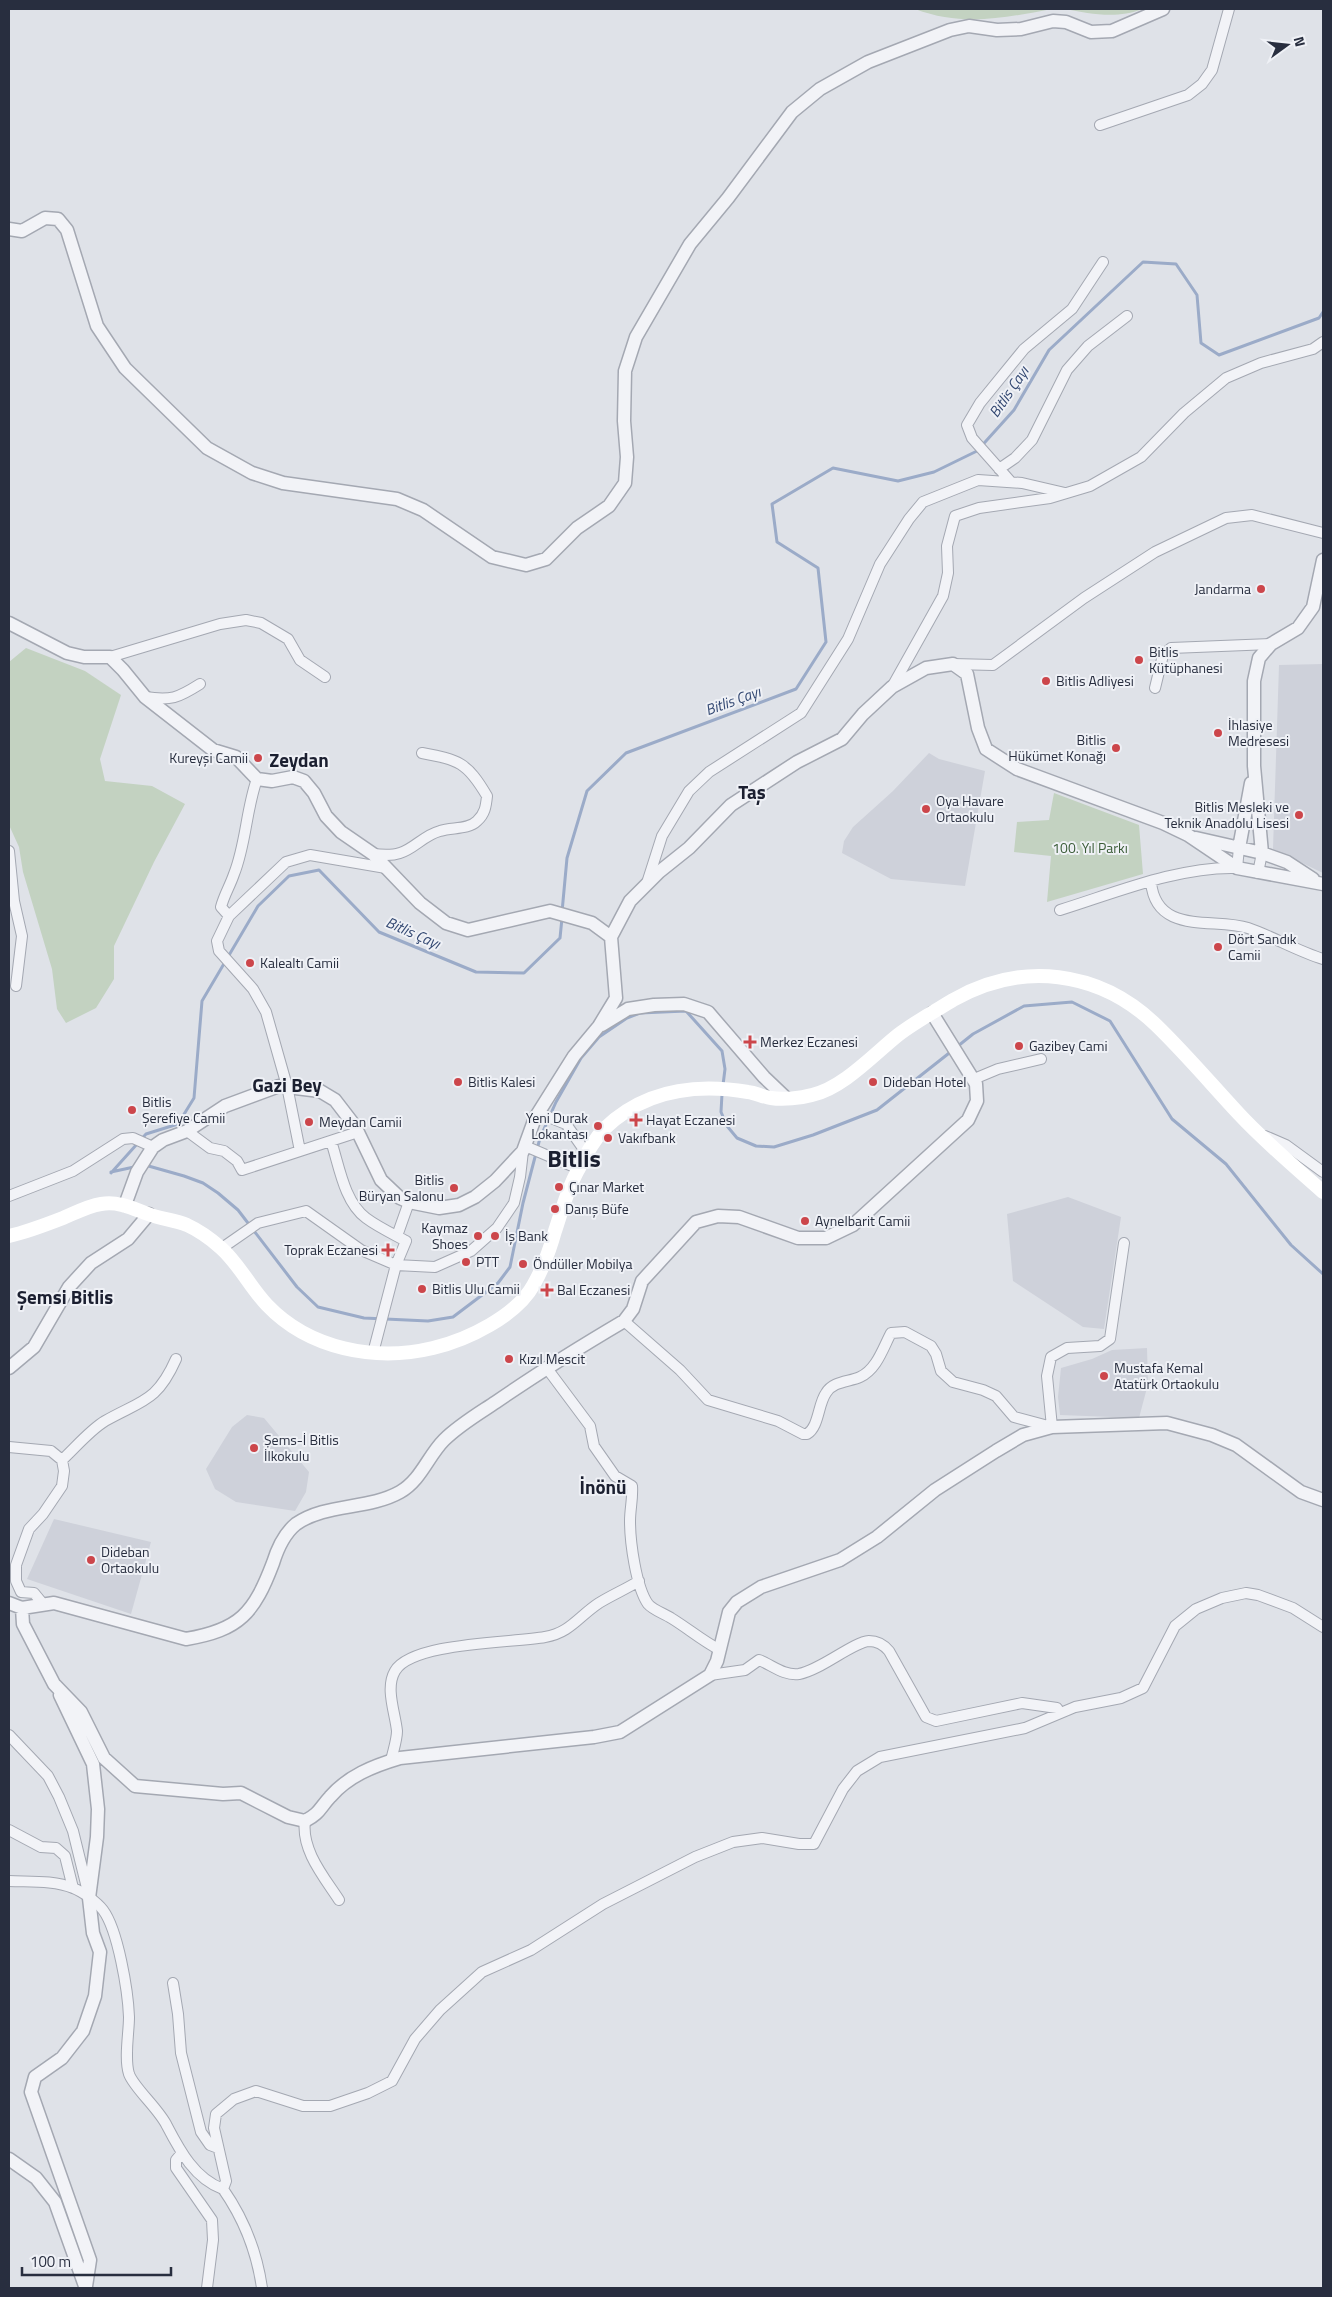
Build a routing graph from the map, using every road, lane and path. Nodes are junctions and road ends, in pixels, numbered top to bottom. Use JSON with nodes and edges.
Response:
{"nodes":[{"id":1,"x":1163,"y":9,"type":"edge"},
{"id":2,"x":1229,"y":9,"type":"edge"},
{"id":3,"x":1100,"y":125,"type":"dead end"},
{"id":4,"x":9,"y":230,"type":"edge"},
{"id":5,"x":1103,"y":262,"type":"dead end"},
{"id":6,"x":1127,"y":316,"type":"dead end"},
{"id":7,"x":1323,"y":342,"type":"edge"},
{"id":8,"x":999,"y":469,"type":"junction"},
{"id":9,"x":1011,"y":482,"type":"junction"},
{"id":10,"x":1065,"y":493,"type":"junction"},
{"id":11,"x":1323,"y":533,"type":"edge"},
{"id":12,"x":1323,"y":560,"type":"edge"},
{"id":13,"x":9,"y":623,"type":"edge"},
{"id":14,"x":1271,"y":644,"type":"junction"},
{"id":15,"x":110,"y":657,"type":"junction"},
{"id":16,"x":953,"y":664,"type":"junction"},
{"id":17,"x":325,"y":677,"type":"dead end"},
{"id":18,"x":200,"y":684,"type":"dead end"},
{"id":19,"x":892,"y":686,"type":"junction"},
{"id":20,"x":1155,"y":688,"type":"dead end"},
{"id":21,"x":145,"y":697,"type":"junction"},
{"id":22,"x":422,"y":754,"type":"dead end"},
{"id":23,"x":1254,"y":766,"type":"junction"},
{"id":24,"x":257,"y":779,"type":"junction"},
{"id":25,"x":1188,"y":835,"type":"junction"},
{"id":26,"x":1239,"y":848,"type":"junction"},
{"id":27,"x":9,"y":851,"type":"edge"},
{"id":28,"x":1262,"y":853,"type":"junction"},
{"id":29,"x":373,"y":854,"type":"junction"},
{"id":30,"x":386,"y":868,"type":"junction"},
{"id":31,"x":1237,"y":868,"type":"junction"},
{"id":32,"x":1258,"y":873,"type":"junction"},
{"id":33,"x":1151,"y":882,"type":"junction"},
{"id":34,"x":647,"y":883,"type":"junction"},
{"id":35,"x":1320,"y":883,"type":"edge"},
{"id":36,"x":1060,"y":910,"type":"dead end"},
{"id":37,"x":229,"y":916,"type":"junction"},
{"id":38,"x":611,"y":937,"type":"junction"},
{"id":39,"x":1323,"y":959,"type":"edge"},
{"id":40,"x":16,"y":986,"type":"dead end"},
{"id":41,"x":932,"y":1013,"type":"junction"},
{"id":42,"x":599,"y":1026,"type":"junction"},
{"id":43,"x":1041,"y":1059,"type":"dead end"},
{"id":44,"x":974,"y":1079,"type":"junction"},
{"id":45,"x":287,"y":1086,"type":"junction"},
{"id":46,"x":785,"y":1098,"type":"junction"},
{"id":47,"x":541,"y":1113,"type":"junction"},
{"id":48,"x":187,"y":1131,"type":"junction"},
{"id":49,"x":358,"y":1132,"type":"junction"},
{"id":50,"x":1259,"y":1134,"type":"junction"},
{"id":51,"x":331,"y":1141,"type":"junction"},
{"id":52,"x":150,"y":1146,"type":"junction"},
{"id":53,"x":526,"y":1148,"type":"junction"},
{"id":54,"x":300,"y":1151,"type":"junction"},
{"id":55,"x":587,"y":1154,"type":"junction"},
{"id":56,"x":578,"y":1169,"type":"junction"},
{"id":57,"x":1323,"y":1172,"type":"edge"},
{"id":58,"x":1323,"y":1192,"type":"edge"},
{"id":59,"x":9,"y":1196,"type":"edge"},
{"id":60,"x":409,"y":1202,"type":"junction"},
{"id":61,"x":125,"y":1205,"type":"junction"},
{"id":62,"x":149,"y":1214,"type":"junction"},
{"id":63,"x":9,"y":1236,"type":"edge"},
{"id":64,"x":397,"y":1236,"type":"junction"},
{"id":65,"x":1124,"y":1243,"type":"dead end"},
{"id":66,"x":222,"y":1248,"type":"junction"},
{"id":67,"x":396,"y":1265,"type":"junction"},
{"id":68,"x":624,"y":1321,"type":"junction"},
{"id":69,"x":374,"y":1353,"type":"junction"},
{"id":70,"x":176,"y":1360,"type":"dead end"},
{"id":71,"x":546,"y":1367,"type":"junction"},
{"id":72,"x":9,"y":1368,"type":"edge"},
{"id":73,"x":1052,"y":1427,"type":"junction"},
{"id":74,"x":9,"y":1448,"type":"edge"},
{"id":75,"x":62,"y":1460,"type":"junction"},
{"id":76,"x":1323,"y":1500,"type":"edge"},
{"id":77,"x":639,"y":1581,"type":"junction"},
{"id":78,"x":9,"y":1603,"type":"edge"},
{"id":79,"x":43,"y":1604,"type":"junction"},
{"id":80,"x":22,"y":1608,"type":"junction"},
{"id":81,"x":1323,"y":1627,"type":"edge"},
{"id":82,"x":720,"y":1650,"type":"junction"},
{"id":83,"x":710,"y":1675,"type":"junction"},
{"id":84,"x":54,"y":1684,"type":"junction"},
{"id":85,"x":1060,"y":1713,"type":"junction"},
{"id":86,"x":9,"y":1735,"type":"edge"},
{"id":87,"x":391,"y":1761,"type":"junction"},
{"id":88,"x":305,"y":1821,"type":"junction"},
{"id":89,"x":9,"y":1830,"type":"edge"},
{"id":90,"x":9,"y":1881,"type":"edge"},
{"id":91,"x":73,"y":1888,"type":"junction"},
{"id":92,"x":89,"y":1898,"type":"junction"},
{"id":93,"x":339,"y":1900,"type":"dead end"},
{"id":94,"x":173,"y":1983,"type":"dead end"},
{"id":95,"x":218,"y":2148,"type":"junction"},
{"id":96,"x":181,"y":2154,"type":"junction"},
{"id":97,"x":9,"y":2159,"type":"edge"},
{"id":98,"x":223,"y":2190,"type":"junction"},
{"id":99,"x":86,"y":2287,"type":"edge"},
{"id":100,"x":207,"y":2288,"type":"edge"},
{"id":101,"x":262,"y":2288,"type":"edge"}],
"edges":[{"from":1,"to":4,"type":"street"},
{"from":2,"to":3,"type":"street"},
{"from":5,"to":8,"type":"street"},
{"from":6,"to":8,"type":"street"},
{"from":7,"to":10,"type":"street"},
{"from":8,"to":9,"type":"street"},
{"from":9,"to":10,"type":"street"},
{"from":9,"to":34,"type":"street"},
{"from":10,"to":19,"type":"street"},
{"from":11,"to":16,"type":"street"},
{"from":12,"to":14,"type":"street"},
{"from":13,"to":15,"type":"street"},
{"from":14,"to":20,"type":"street"},
{"from":14,"to":23,"type":"street"},
{"from":15,"to":17,"type":"street"},
{"from":15,"to":21,"type":"street"},
{"from":16,"to":19,"type":"street"},
{"from":16,"to":25,"type":"street"},
{"from":18,"to":21,"type":"street"},
{"from":19,"to":34,"type":"street"},
{"from":21,"to":24,"type":"street"},
{"from":22,"to":29,"type":"street"},
{"from":23,"to":26,"type":"street"},
{"from":23,"to":28,"type":"street"},
{"from":24,"to":29,"type":"street"},
{"from":24,"to":37,"type":"street"},
{"from":25,"to":26,"type":"street"},
{"from":25,"to":31,"type":"street"},
{"from":26,"to":28,"type":"street"},
{"from":26,"to":31,"type":"street"},
{"from":27,"to":40,"type":"street"},
{"from":28,"to":32,"type":"street"},
{"from":28,"to":35,"type":"street"},
{"from":29,"to":30,"type":"street"},
{"from":30,"to":37,"type":"street"},
{"from":30,"to":38,"type":"street"},
{"from":31,"to":32,"type":"street"},
{"from":31,"to":33,"type":"street"},
{"from":32,"to":35,"type":"street"},
{"from":33,"to":36,"type":"street"},
{"from":33,"to":39,"type":"street"},
{"from":34,"to":38,"type":"street"},
{"from":37,"to":45,"type":"street"},
{"from":38,"to":42,"type":"street"},
{"from":41,"to":44,"type":"street"},
{"from":41,"to":46,"type":"main road"},
{"from":41,"to":50,"type":"main road"},
{"from":42,"to":46,"type":"street"},
{"from":42,"to":47,"type":"street"},
{"from":43,"to":44,"type":"street"},
{"from":44,"to":68,"type":"street"},
{"from":45,"to":48,"type":"street"},
{"from":45,"to":49,"type":"street"},
{"from":45,"to":54,"type":"street"},
{"from":46,"to":55,"type":"main road"},
{"from":47,"to":53,"type":"street"},
{"from":47,"to":55,"type":"street"},
{"from":48,"to":52,"type":"street"},
{"from":48,"to":54,"type":"street"},
{"from":49,"to":51,"type":"street"},
{"from":49,"to":60,"type":"street"},
{"from":50,"to":57,"type":"street"},
{"from":50,"to":58,"type":"main road"},
{"from":51,"to":54,"type":"street"},
{"from":51,"to":64,"type":"street"},
{"from":52,"to":59,"type":"street"},
{"from":52,"to":61,"type":"street"},
{"from":53,"to":56,"type":"street"},
{"from":53,"to":60,"type":"street"},
{"from":53,"to":67,"type":"street"},
{"from":55,"to":56,"type":"main road"},
{"from":56,"to":69,"type":"main road"},
{"from":60,"to":64,"type":"street"},
{"from":61,"to":62,"type":"main road"},
{"from":61,"to":63,"type":"main road"},
{"from":62,"to":66,"type":"main road"},
{"from":62,"to":72,"type":"street"},
{"from":64,"to":67,"type":"street"},
{"from":65,"to":73,"type":"street"},
{"from":66,"to":67,"type":"street"},
{"from":66,"to":69,"type":"main road"},
{"from":67,"to":69,"type":"street"},
{"from":68,"to":71,"type":"street"},
{"from":68,"to":73,"type":"street"},
{"from":70,"to":75,"type":"street"},
{"from":71,"to":77,"type":"street"},
{"from":71,"to":79,"type":"street"},
{"from":73,"to":76,"type":"street"},
{"from":73,"to":82,"type":"street"},
{"from":74,"to":75,"type":"street"},
{"from":75,"to":79,"type":"street"},
{"from":77,"to":82,"type":"street"},
{"from":77,"to":87,"type":"street"},
{"from":78,"to":80,"type":"street"},
{"from":79,"to":80,"type":"street"},
{"from":80,"to":84,"type":"street"},
{"from":81,"to":85,"type":"street"},
{"from":82,"to":83,"type":"street"},
{"from":83,"to":85,"type":"street"},
{"from":83,"to":87,"type":"street"},
{"from":84,"to":88,"type":"street"},
{"from":84,"to":92,"type":"street"},
{"from":85,"to":95,"type":"street"},
{"from":86,"to":92,"type":"street"},
{"from":87,"to":88,"type":"street"},
{"from":88,"to":93,"type":"street"},
{"from":89,"to":91,"type":"street"},
{"from":90,"to":91,"type":"street"},
{"from":91,"to":92,"type":"street"},
{"from":92,"to":96,"type":"street"},
{"from":92,"to":99,"type":"street"},
{"from":94,"to":95,"type":"street"},
{"from":95,"to":98,"type":"street"},
{"from":96,"to":98,"type":"street"},
{"from":96,"to":100,"type":"street"},
{"from":97,"to":99,"type":"street"},
{"from":98,"to":101,"type":"street"}]}
